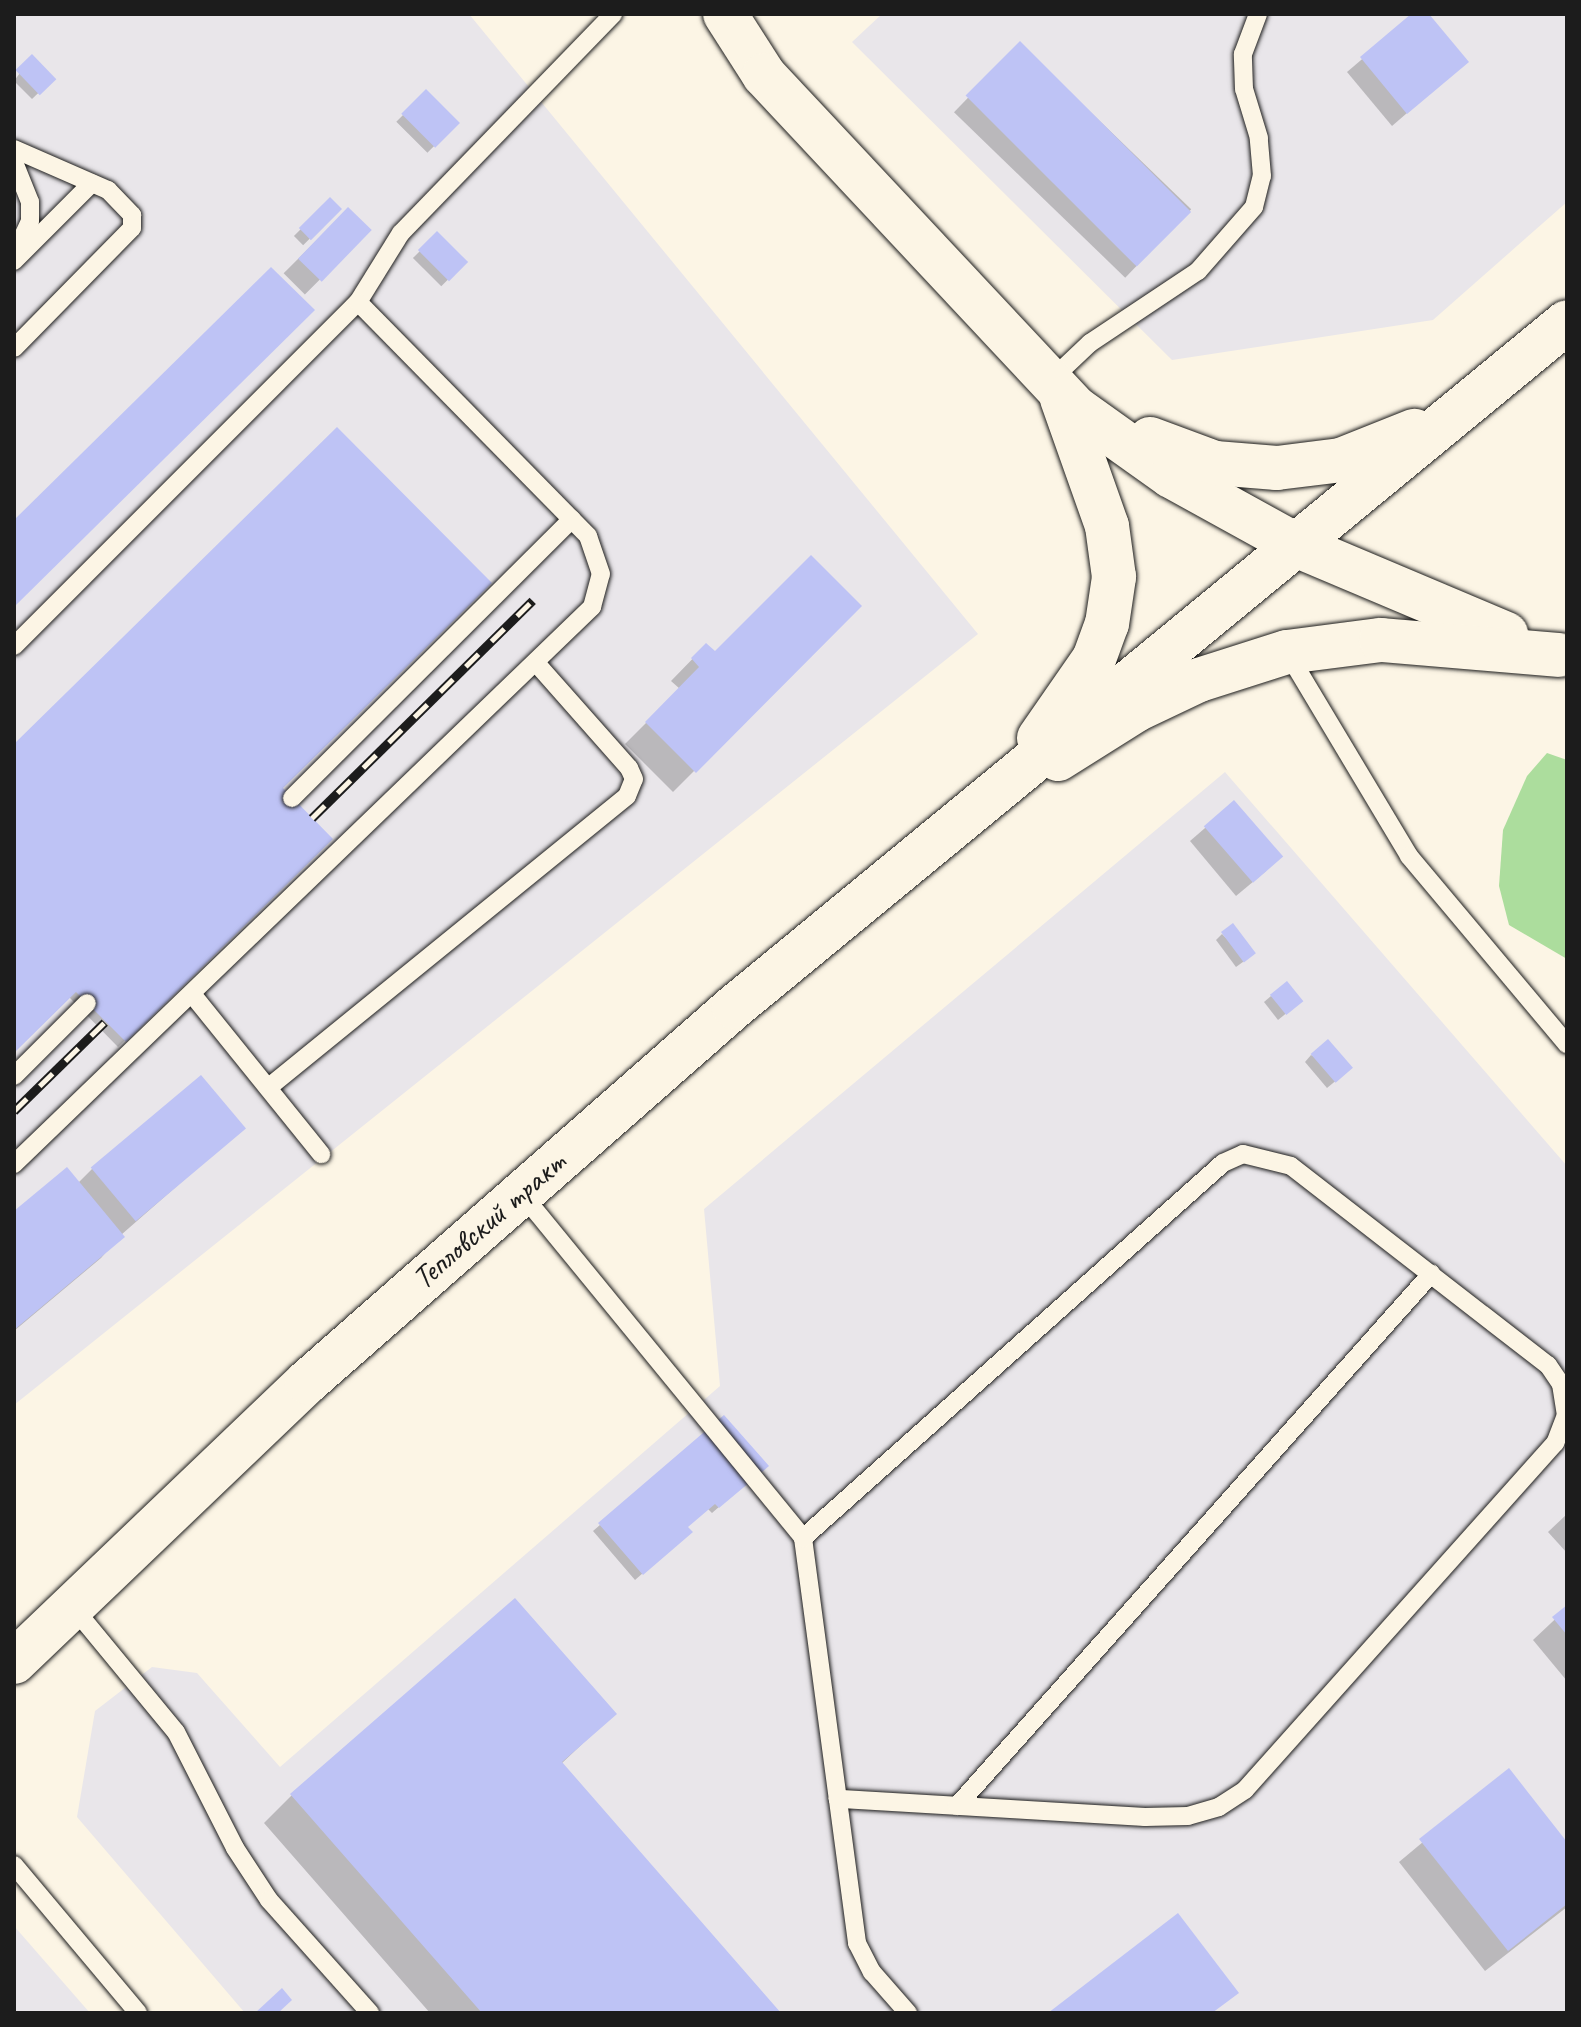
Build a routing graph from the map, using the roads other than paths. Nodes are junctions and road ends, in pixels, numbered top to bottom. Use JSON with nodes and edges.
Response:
{"nodes":[{"id":1,"x":613,"y":14,"type":"edge"},
{"id":2,"x":704,"y":14,"type":"edge"},
{"id":3,"x":725,"y":14,"type":"edge"},
{"id":4,"x":1258,"y":14,"type":"edge"},
{"id":5,"x":764,"y":75,"type":"junction"},
{"id":6,"x":14,"y":149,"type":"edge"},
{"id":7,"x":14,"y":162,"type":"edge"},
{"id":8,"x":92,"y":183,"type":"junction"},
{"id":9,"x":14,"y":255,"type":"edge"},
{"id":10,"x":14,"y":261,"type":"edge"},
{"id":11,"x":358,"y":302,"type":"junction"},
{"id":12,"x":1567,"y":322,"type":"edge"},
{"id":13,"x":14,"y":348,"type":"edge"},
{"id":14,"x":1512,"y":367,"type":"junction"},
{"id":15,"x":1052,"y":379,"type":"junction"},
{"id":16,"x":572,"y":519,"type":"junction"},
{"id":17,"x":1298,"y":546,"type":"junction"},
{"id":18,"x":14,"y":646,"type":"edge"},
{"id":19,"x":1287,"y":652,"type":"junction"},
{"id":20,"x":1563,"y":656,"type":"edge"},
{"id":21,"x":537,"y":664,"type":"junction"},
{"id":22,"x":292,"y":798,"type":"dead end"},
{"id":23,"x":985,"y":804,"type":"junction"},
{"id":24,"x":192,"y":994,"type":"junction"},
{"id":25,"x":87,"y":1003,"type":"dead end"},
{"id":26,"x":1567,"y":1044,"type":"edge"},
{"id":27,"x":14,"y":1076,"type":"edge"},
{"id":28,"x":269,"y":1087,"type":"junction"},
{"id":29,"x":321,"y":1154,"type":"dead end"},
{"id":30,"x":14,"y":1164,"type":"edge"},
{"id":31,"x":521,"y":1193,"type":"junction"},
{"id":32,"x":1431,"y":1274,"type":"junction"},
{"id":33,"x":803,"y":1538,"type":"junction"},
{"id":34,"x":72,"y":1606,"type":"junction"},
{"id":35,"x":14,"y":1662,"type":"edge"},
{"id":36,"x":838,"y":1799,"type":"junction"},
{"id":37,"x":957,"y":1806,"type":"junction"},
{"id":38,"x":14,"y":1865,"type":"edge"},
{"id":39,"x":138,"y":2013,"type":"edge"},
{"id":40,"x":370,"y":2013,"type":"edge"},
{"id":41,"x":908,"y":2013,"type":"edge"}],
"edges":[{"from":1,"to":11,"type":"lane"},
{"from":2,"to":5,"type":"main road"},
{"from":3,"to":5,"type":"main road"},
{"from":4,"to":15,"type":"lane"},
{"from":5,"to":15,"type":"main road"},
{"from":6,"to":8,"type":"lane"},
{"from":7,"to":9,"type":"lane"},
{"from":8,"to":10,"type":"lane"},
{"from":8,"to":13,"type":"lane"},
{"from":11,"to":16,"type":"lane"},
{"from":11,"to":18,"type":"lane"},
{"from":12,"to":14,"type":"main road"},
{"from":14,"to":15,"type":"main road"},
{"from":14,"to":17,"type":"main road"},
{"from":15,"to":17,"type":"main road"},
{"from":15,"to":23,"type":"main road"},
{"from":16,"to":21,"type":"lane"},
{"from":16,"to":22,"type":"lane"},
{"from":17,"to":20,"type":"main road"},
{"from":17,"to":23,"type":"main road"},
{"from":19,"to":20,"type":"main road"},
{"from":19,"to":23,"type":"main road"},
{"from":19,"to":26,"type":"lane"},
{"from":21,"to":24,"type":"lane"},
{"from":21,"to":28,"type":"lane"},
{"from":23,"to":31,"type":"main road","name":"Тепловский тракт"},
{"from":24,"to":28,"type":"lane"},
{"from":24,"to":30,"type":"lane"},
{"from":25,"to":27,"type":"lane"},
{"from":28,"to":29,"type":"lane"},
{"from":31,"to":33,"type":"lane"},
{"from":31,"to":34,"type":"main road","name":"Тепловский тракт"},
{"from":32,"to":33,"type":"lane"},
{"from":32,"to":37,"type":"lane"},
{"from":32,"to":37,"type":"lane"},
{"from":33,"to":36,"type":"lane"},
{"from":34,"to":35,"type":"main road","name":"Тепловский тракт"},
{"from":34,"to":40,"type":"lane"},
{"from":36,"to":37,"type":"lane"},
{"from":36,"to":41,"type":"lane"},
{"from":38,"to":39,"type":"lane"}]}
